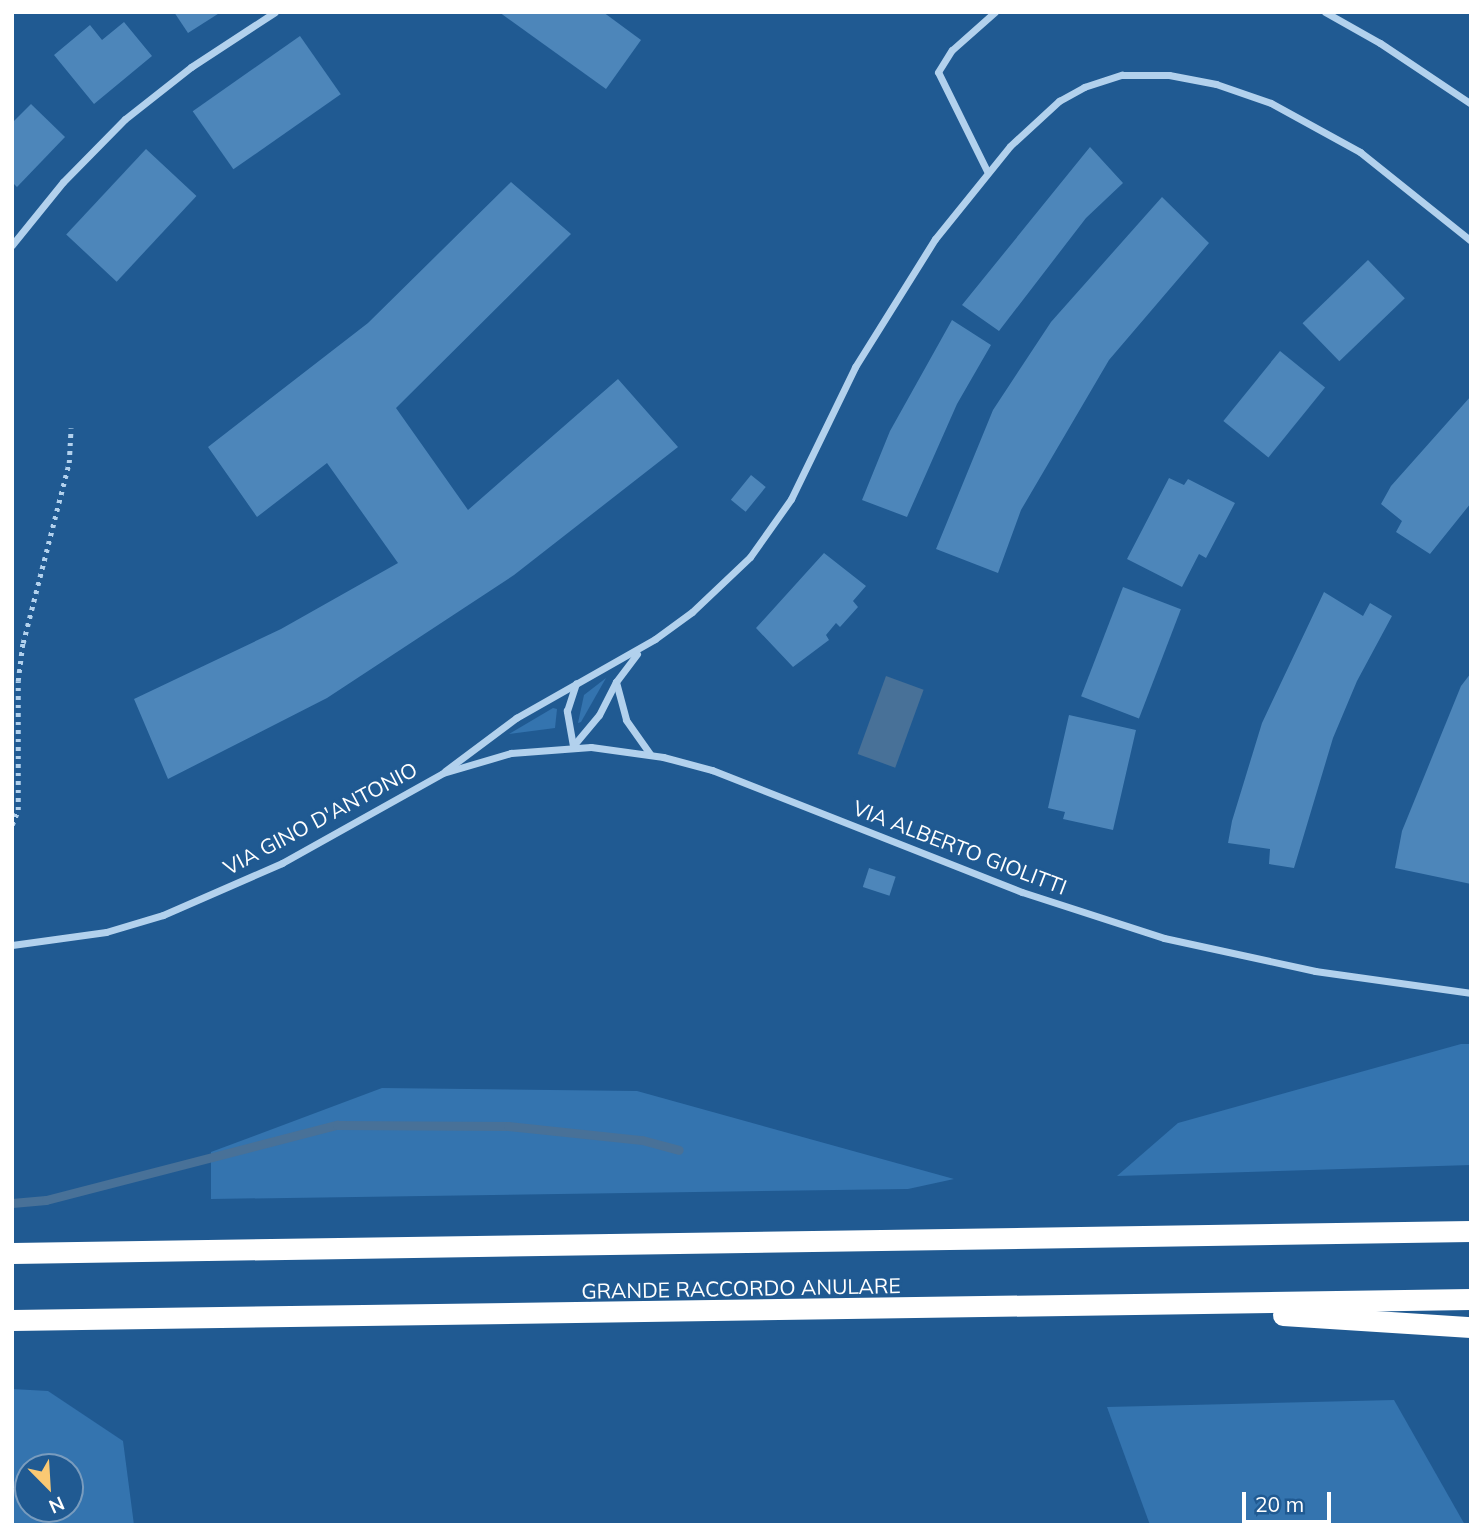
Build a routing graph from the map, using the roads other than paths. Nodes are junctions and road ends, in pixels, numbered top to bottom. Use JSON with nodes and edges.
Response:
{"nodes":[{"id":1,"x":275,"y":12,"type":"edge"},
{"id":2,"x":995,"y":12,"type":"edge"},
{"id":3,"x":1325,"y":12,"type":"edge"},
{"id":4,"x":1471,"y":104,"type":"edge"},
{"id":5,"x":987,"y":171,"type":"junction"},
{"id":6,"x":1471,"y":241,"type":"edge"},
{"id":7,"x":12,"y":245,"type":"edge"},
{"id":8,"x":639,"y":650,"type":"junction"},
{"id":9,"x":616,"y":682,"type":"junction"},
{"id":10,"x":577,"y":683,"type":"junction"},
{"id":11,"x":573,"y":746,"type":"junction"},
{"id":12,"x":650,"y":754,"type":"junction"},
{"id":13,"x":443,"y":773,"type":"junction"},
{"id":14,"x":12,"y":945,"type":"edge"},
{"id":15,"x":1471,"y":993,"type":"edge"},
{"id":16,"x":1471,"y":1231,"type":"edge"},
{"id":17,"x":12,"y":1253,"type":"edge"},
{"id":18,"x":1471,"y":1299,"type":"edge"},
{"id":19,"x":1138,"y":1307,"type":"junction"},
{"id":20,"x":12,"y":1320,"type":"edge"},
{"id":21,"x":1471,"y":1327,"type":"edge"}],
"edges":[{"from":1,"to":7,"type":"street"},
{"from":2,"to":5,"type":"street"},
{"from":3,"to":4,"type":"street"},
{"from":5,"to":6,"type":"street"},
{"from":5,"to":8,"type":"street"},
{"from":8,"to":9,"type":"street"},
{"from":8,"to":10,"type":"street"},
{"from":9,"to":11,"type":"street"},
{"from":9,"to":12,"type":"street"},
{"from":10,"to":11,"type":"street"},
{"from":10,"to":13,"type":"street"},
{"from":11,"to":12,"type":"street","name":"VIA ALBERTO GIOLITTI"},
{"from":11,"to":13,"type":"street","name":"VIA ALBERTO GIOLITTI"},
{"from":12,"to":15,"type":"street","name":"VIA ALBERTO GIOLITTI"},
{"from":13,"to":14,"type":"street","name":"VIA GINO D'ANTONIO"},
{"from":16,"to":17,"type":"highway"},
{"from":18,"to":19,"type":"highway","name":"GRANDE RACCORDO ANULARE"},
{"from":19,"to":20,"type":"highway","name":"GRANDE RACCORDO ANULARE"},
{"from":19,"to":21,"type":"highway"}]}
